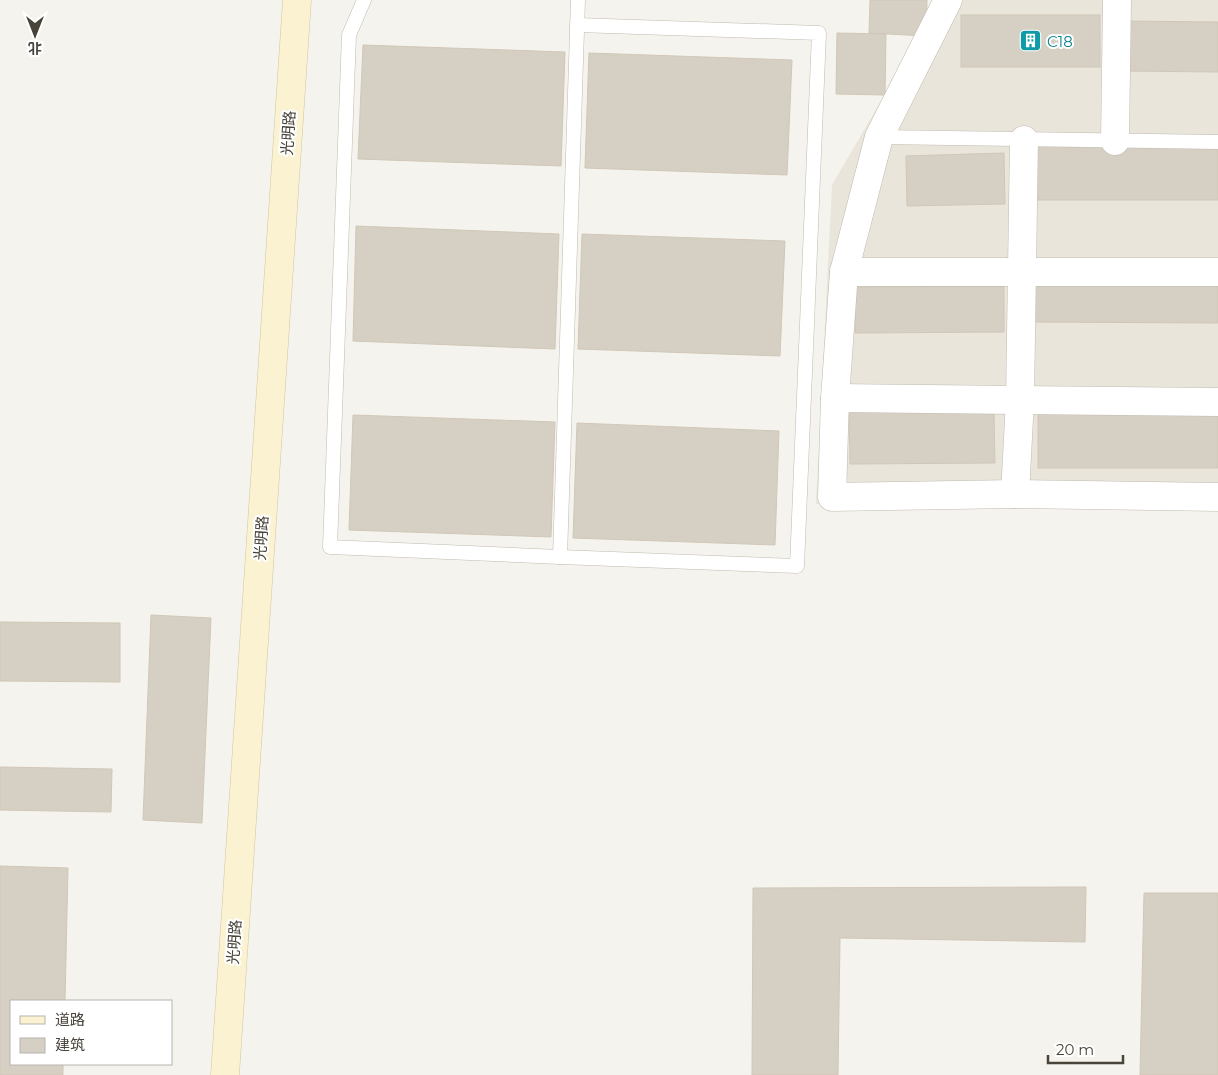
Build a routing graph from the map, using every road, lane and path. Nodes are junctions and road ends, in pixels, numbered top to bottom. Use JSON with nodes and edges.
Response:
{"nodes":[{"id":1,"x":297,"y":0,"type":"edge"},
{"id":2,"x":364,"y":0,"type":"edge"},
{"id":3,"x":578,"y":0,"type":"edge"},
{"id":4,"x":948,"y":0,"type":"edge"},
{"id":5,"x":1117,"y":0,"type":"edge"},
{"id":6,"x":577,"y":25,"type":"junction"},
{"id":7,"x":879,"y":137,"type":"junction"},
{"id":8,"x":1024,"y":140,"type":"junction"},
{"id":9,"x":1115,"y":141,"type":"junction"},
{"id":10,"x":1218,"y":142,"type":"edge"},
{"id":11,"x":844,"y":272,"type":"junction"},
{"id":12,"x":1022,"y":272,"type":"junction"},
{"id":13,"x":1218,"y":272,"type":"edge"},
{"id":14,"x":835,"y":398,"type":"junction"},
{"id":15,"x":1020,"y":400,"type":"junction"},
{"id":16,"x":1218,"y":402,"type":"edge"},
{"id":17,"x":1015,"y":494,"type":"junction"},
{"id":18,"x":1218,"y":497,"type":"edge"},
{"id":19,"x":560,"y":557,"type":"junction"},
{"id":20,"x":225,"y":1075,"type":"edge"}],
"edges":[{"from":1,"to":20,"type":"street","name":"光明路"},
{"from":2,"to":19,"type":"lane"},
{"from":3,"to":6,"type":"lane"},
{"from":4,"to":7,"type":"street"},
{"from":5,"to":9,"type":"street"},
{"from":6,"to":19,"type":"lane"},
{"from":6,"to":19,"type":"lane"},
{"from":7,"to":8,"type":"lane"},
{"from":7,"to":11,"type":"street"},
{"from":8,"to":9,"type":"lane"},
{"from":8,"to":12,"type":"street"},
{"from":9,"to":10,"type":"lane"},
{"from":11,"to":12,"type":"street"},
{"from":11,"to":14,"type":"street"},
{"from":12,"to":13,"type":"street"},
{"from":12,"to":15,"type":"street"},
{"from":14,"to":15,"type":"street"},
{"from":14,"to":17,"type":"street"},
{"from":15,"to":16,"type":"street"},
{"from":15,"to":17,"type":"street"},
{"from":17,"to":18,"type":"street"}]}
